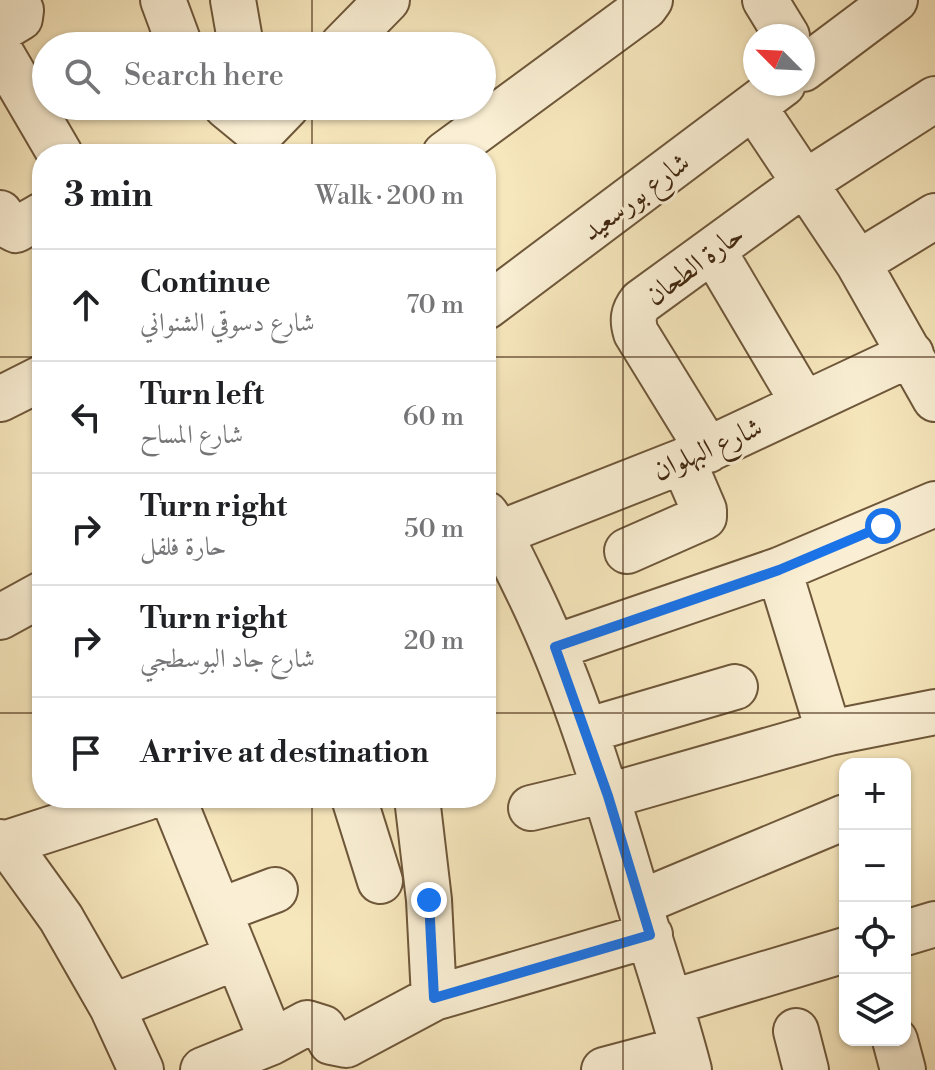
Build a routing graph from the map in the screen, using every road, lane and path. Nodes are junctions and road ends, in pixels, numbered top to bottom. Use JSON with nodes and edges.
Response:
{"nodes":[{"id":1,"x":163,"y":0,"type":"edge"},
{"id":2,"x":233,"y":0,"type":"edge"},
{"id":3,"x":387,"y":0,"type":"edge"},
{"id":4,"x":650,"y":0,"type":"edge"},
{"id":5,"x":765,"y":0,"type":"edge"},
{"id":6,"x":895,"y":0,"type":"edge"},
{"id":7,"x":773,"y":24,"type":"edge"},
{"id":8,"x":175,"y":32,"type":"edge"},
{"id":9,"x":239,"y":32,"type":"edge"},
{"id":10,"x":356,"y":32,"type":"edge"},
{"id":11,"x":0,"y":51,"type":"edge"},
{"id":12,"x":815,"y":54,"type":"edge"},
{"id":13,"x":757,"y":96,"type":"edge"},
{"id":14,"x":793,"y":96,"type":"edge"},
{"id":15,"x":935,"y":99,"type":"edge"},
{"id":16,"x":32,"y":106,"type":"edge"},
{"id":17,"x":496,"y":117,"type":"edge"},
{"id":18,"x":40,"y":120,"type":"edge"},
{"id":19,"x":491,"y":120,"type":"edge"},
{"id":20,"x":54,"y":144,"type":"edge"},
{"id":21,"x":459,"y":144,"type":"edge"},
{"id":22,"x":806,"y":182,"type":"junction"},
{"id":23,"x":0,"y":213,"type":"edge"},
{"id":24,"x":935,"y":216,"type":"edge"},
{"id":25,"x":32,"y":221,"type":"edge"},
{"id":26,"x":713,"y":250,"type":"junction"},
{"id":27,"x":858,"y":263,"type":"junction"},
{"id":28,"x":496,"y":299,"type":"edge"},
{"id":29,"x":927,"y":378,"type":"edge"},
{"id":30,"x":32,"y":383,"type":"edge"},
{"id":31,"x":0,"y":399,"type":"edge"},
{"id":32,"x":804,"y":404,"type":"junction"},
{"id":33,"x":695,"y":455,"type":"junction"},
{"id":34,"x":935,"y":504,"type":"edge"},
{"id":35,"x":496,"y":529,"type":"edge"},
{"id":36,"x":496,"y":540,"type":"edge"},
{"id":37,"x":627,"y":551,"type":"dead end"},
{"id":38,"x":779,"y":570,"type":"junction"},
{"id":39,"x":32,"y":599,"type":"edge"},
{"id":40,"x":0,"y":617,"type":"edge"},
{"id":41,"x":555,"y":647,"type":"junction"},
{"id":42,"x":735,"y":687,"type":"dead end"},
{"id":43,"x":935,"y":712,"type":"edge"},
{"id":44,"x":585,"y":731,"type":"junction"},
{"id":45,"x":829,"y":733,"type":"junction"},
{"id":46,"x":607,"y":793,"type":"junction"},
{"id":47,"x":112,"y":808,"type":"edge"},
{"id":48,"x":177,"y":808,"type":"edge"},
{"id":49,"x":357,"y":808,"type":"edge"},
{"id":50,"x":418,"y":808,"type":"edge"},
{"id":51,"x":531,"y":808,"type":"dead end"},
{"id":52,"x":839,"y":820,"type":"edge"},
{"id":53,"x":4,"y":842,"type":"edge"},
{"id":54,"x":380,"y":881,"type":"dead end"},
{"id":55,"x":275,"y":890,"type":"dead end"},
{"id":56,"x":219,"y":911,"type":"junction"},
{"id":57,"x":645,"y":919,"type":"junction"},
{"id":58,"x":935,"y":924,"type":"edge"},
{"id":59,"x":911,"y":931,"type":"edge"},
{"id":60,"x":839,"y":952,"type":"edge"},
{"id":61,"x":237,"y":957,"type":"junction"},
{"id":62,"x":434,"y":998,"type":"junction"},
{"id":63,"x":672,"y":1002,"type":"junction"},
{"id":64,"x":112,"y":1007,"type":"junction"},
{"id":65,"x":272,"y":1042,"type":"junction"},
{"id":66,"x":897,"y":1046,"type":"edge"},
{"id":67,"x":686,"y":1059,"type":"edge"},
{"id":68,"x":141,"y":1070,"type":"edge"},
{"id":69,"x":203,"y":1070,"type":"edge"},
{"id":70,"x":604,"y":1070,"type":"edge"},
{"id":71,"x":903,"y":1070,"type":"edge"}],
"edges":[{"from":1,"to":8,"type":"street"},
{"from":2,"to":9,"type":"street"},
{"from":3,"to":10,"type":"street"},
{"from":4,"to":17,"type":"street"},
{"from":5,"to":7,"type":"street"},
{"from":6,"to":12,"type":"street","name":"شارع بورسعيد"},
{"from":11,"to":16,"type":"street"},
{"from":13,"to":28,"type":"street","name":"شارع بورسعيد"},
{"from":14,"to":22,"type":"street"},
{"from":15,"to":22,"type":"street","name":"حارة الطحان"},
{"from":18,"to":20,"type":"street"},
{"from":19,"to":21,"type":"street"},
{"from":22,"to":26,"type":"street","name":"حارة الطحان"},
{"from":22,"to":27,"type":"street"},
{"from":23,"to":25,"type":"street"},
{"from":24,"to":27,"type":"street"},
{"from":26,"to":32,"type":"street"},
{"from":26,"to":33,"type":"street","name":"حارة الطحان"},
{"from":27,"to":29,"type":"street"},
{"from":29,"to":32,"type":"street","name":"شارع البهلوان"},
{"from":30,"to":31,"type":"street"},
{"from":32,"to":33,"type":"street","name":"شارع البهلوان"},
{"from":33,"to":35,"type":"street","name":"شارع البهلوان"},
{"from":33,"to":37,"type":"street"},
{"from":34,"to":38,"type":"street"},
{"from":36,"to":41,"type":"street"},
{"from":38,"to":41,"type":"street"},
{"from":38,"to":45,"type":"street"},
{"from":39,"to":40,"type":"street"},
{"from":41,"to":44,"type":"street"},
{"from":42,"to":44,"type":"street"},
{"from":43,"to":45,"type":"street"},
{"from":44,"to":46,"type":"street"},
{"from":45,"to":46,"type":"street"},
{"from":46,"to":51,"type":"street"},
{"from":46,"to":57,"type":"street"},
{"from":47,"to":53,"type":"street"},
{"from":48,"to":56,"type":"street"},
{"from":49,"to":54,"type":"street"},
{"from":50,"to":62,"type":"street"},
{"from":52,"to":57,"type":"street"},
{"from":53,"to":64,"type":"street"},
{"from":55,"to":56,"type":"street"},
{"from":56,"to":61,"type":"street"},
{"from":57,"to":62,"type":"street"},
{"from":57,"to":63,"type":"street"},
{"from":58,"to":59,"type":"street"},
{"from":60,"to":63,"type":"street"},
{"from":61,"to":64,"type":"street"},
{"from":61,"to":65,"type":"street"},
{"from":62,"to":65,"type":"street"},
{"from":63,"to":67,"type":"street"},
{"from":64,"to":68,"type":"street"},
{"from":65,"to":69,"type":"street"},
{"from":66,"to":71,"type":"street"},
{"from":67,"to":70,"type":"street"}]}
